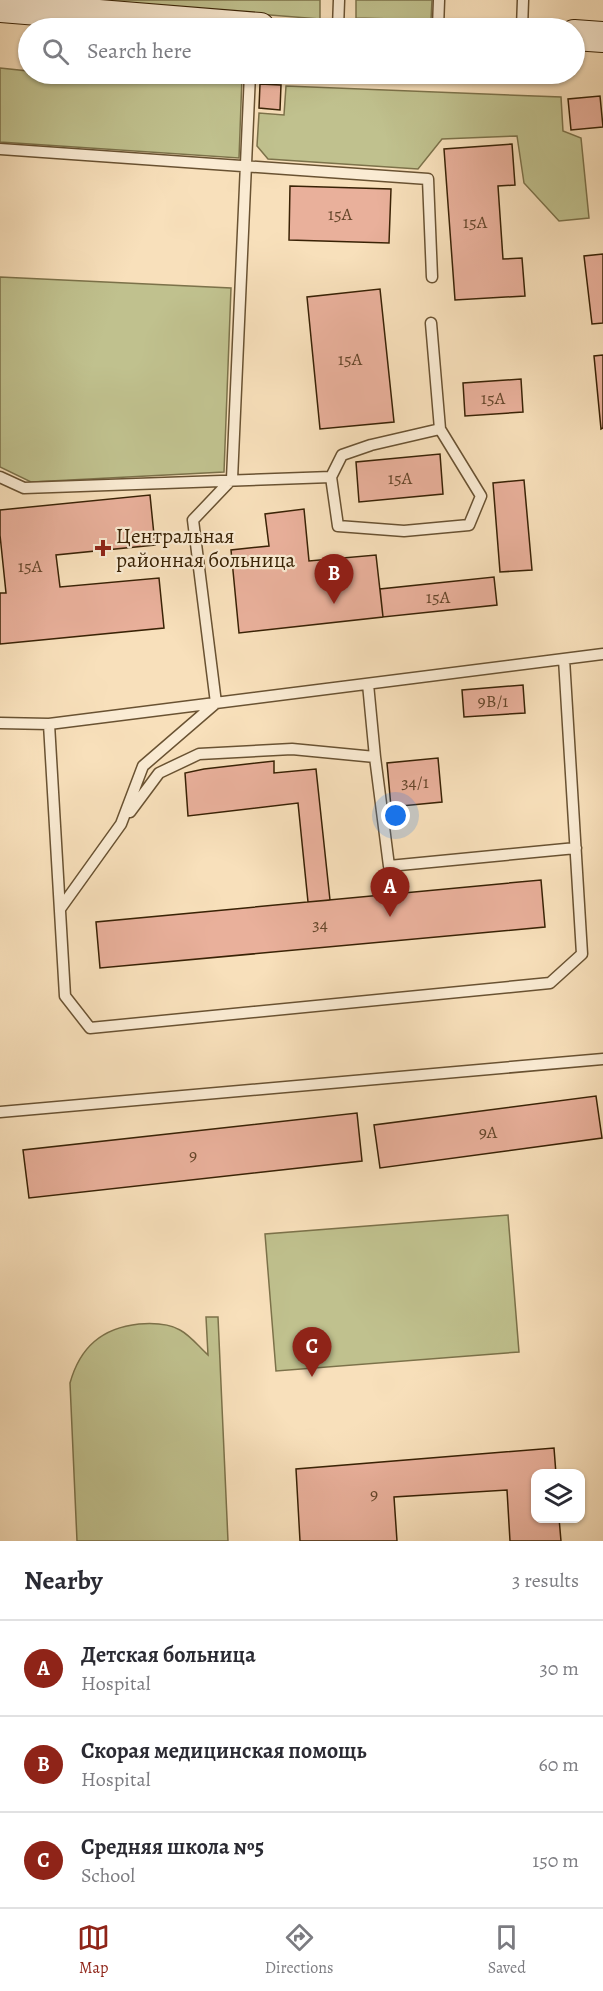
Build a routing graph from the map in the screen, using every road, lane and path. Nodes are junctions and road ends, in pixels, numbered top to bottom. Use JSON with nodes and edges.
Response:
{"nodes":[{"id":1,"x":339,"y":0,"type":"edge"},
{"id":2,"x":439,"y":0,"type":"edge"},
{"id":3,"x":523,"y":0,"type":"edge"},
{"id":4,"x":39,"y":5,"type":"edge"},
{"id":5,"x":0,"y":7,"type":"edge"},
{"id":6,"x":160,"y":18,"type":"edge"},
{"id":7,"x":338,"y":18,"type":"edge"},
{"id":8,"x":438,"y":18,"type":"edge"},
{"id":9,"x":522,"y":18,"type":"edge"},
{"id":10,"x":585,"y":36,"type":"edge"},
{"id":11,"x":603,"y":37,"type":"edge"},
{"id":12,"x":250,"y":84,"type":"edge"},
{"id":13,"x":0,"y":149,"type":"edge"},
{"id":14,"x":246,"y":165,"type":"junction"},
{"id":15,"x":432,"y":277,"type":"dead end"},
{"id":16,"x":431,"y":323,"type":"dead end"},
{"id":17,"x":440,"y":429,"type":"junction"},
{"id":18,"x":0,"y":477,"type":"edge"},
{"id":19,"x":331,"y":477,"type":"junction"},
{"id":20,"x":232,"y":479,"type":"junction"},
{"id":21,"x":603,"y":654,"type":"edge"},
{"id":22,"x":564,"y":659,"type":"junction"},
{"id":23,"x":368,"y":684,"type":"junction"},
{"id":24,"x":216,"y":703,"type":"junction"},
{"id":25,"x":0,"y":723,"type":"edge"},
{"id":26,"x":49,"y":724,"type":"junction"},
{"id":27,"x":375,"y":757,"type":"junction"},
{"id":28,"x":121,"y":824,"type":"junction"},
{"id":29,"x":576,"y":848,"type":"junction"},
{"id":30,"x":60,"y":909,"type":"junction"},
{"id":31,"x":603,"y":1059,"type":"edge"},
{"id":32,"x":0,"y":1112,"type":"edge"}],
"edges":[{"from":1,"to":7,"type":"lane"},
{"from":2,"to":8,"type":"lane"},
{"from":3,"to":9,"type":"lane"},
{"from":4,"to":5,"type":"street"},
{"from":4,"to":6,"type":"street"},
{"from":10,"to":11,"type":"street"},
{"from":12,"to":14,"type":"lane"},
{"from":13,"to":14,"type":"lane"},
{"from":14,"to":15,"type":"lane"},
{"from":14,"to":20,"type":"lane"},
{"from":16,"to":17,"type":"lane"},
{"from":17,"to":19,"type":"lane"},
{"from":17,"to":19,"type":"lane"},
{"from":18,"to":20,"type":"lane"},
{"from":19,"to":20,"type":"lane"},
{"from":20,"to":24,"type":"lane"},
{"from":21,"to":22,"type":"lane"},
{"from":22,"to":23,"type":"lane"},
{"from":22,"to":29,"type":"lane"},
{"from":23,"to":24,"type":"lane"},
{"from":23,"to":27,"type":"lane"},
{"from":24,"to":26,"type":"lane"},
{"from":24,"to":28,"type":"lane"},
{"from":25,"to":26,"type":"lane"},
{"from":26,"to":30,"type":"lane"},
{"from":27,"to":28,"type":"lane"},
{"from":27,"to":29,"type":"lane"},
{"from":28,"to":30,"type":"lane"},
{"from":29,"to":30,"type":"lane"},
{"from":31,"to":32,"type":"lane"}]}
